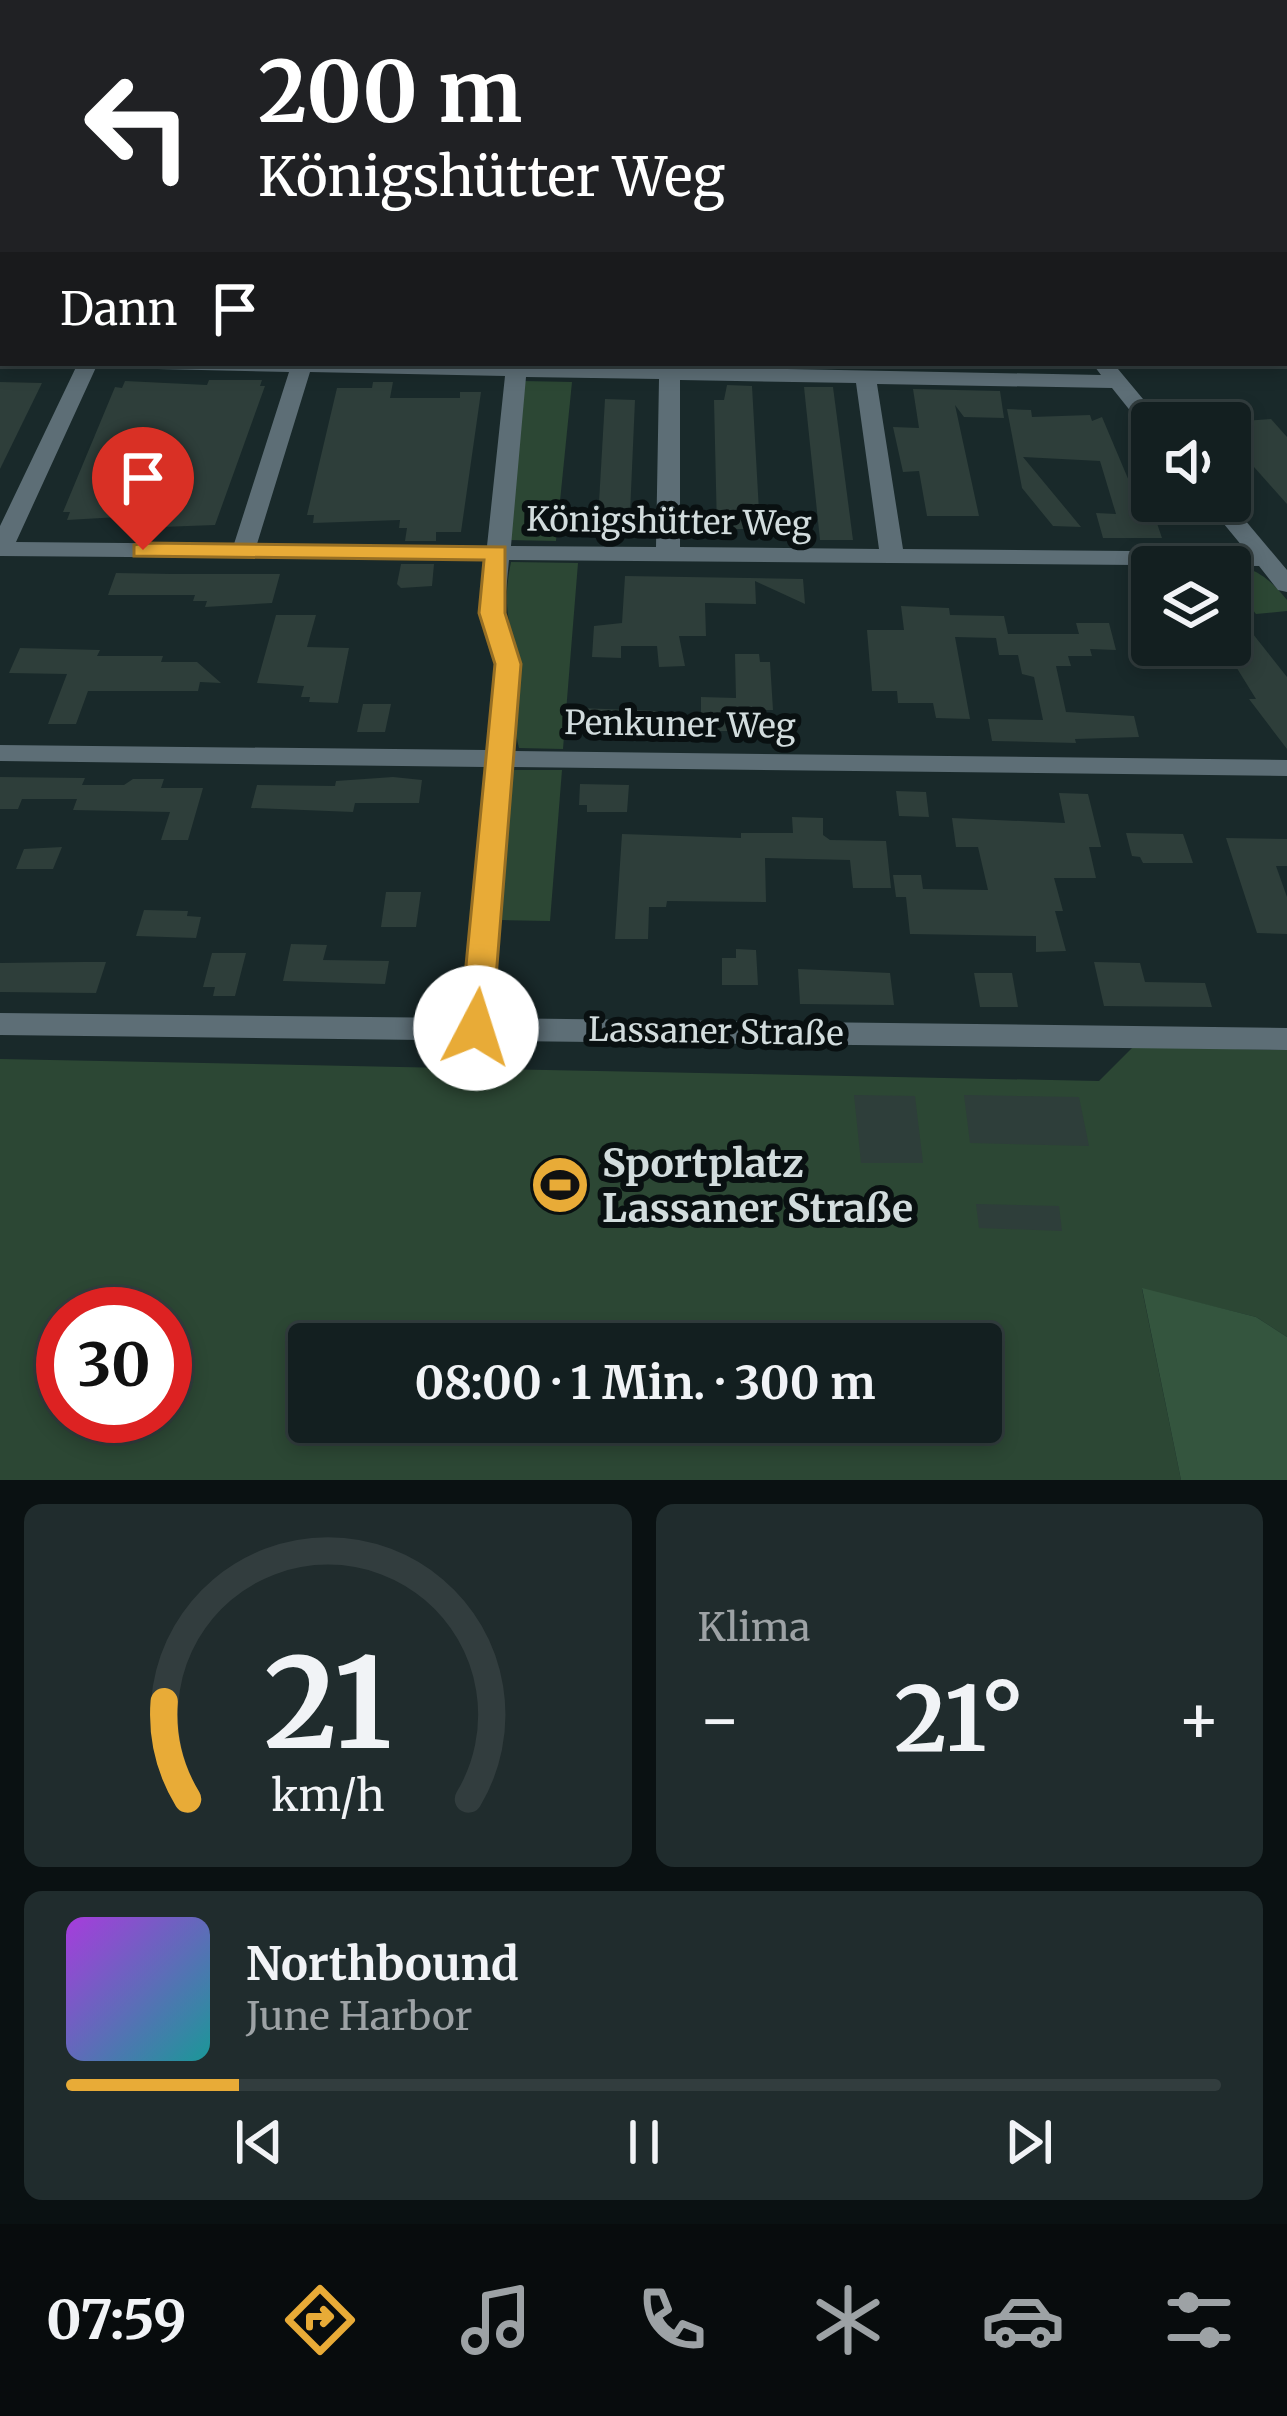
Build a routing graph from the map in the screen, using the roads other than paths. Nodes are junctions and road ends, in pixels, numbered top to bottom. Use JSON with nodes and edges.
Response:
{"nodes":[{"id":1,"x":87,"y":366,"type":"edge"},
{"id":2,"x":265,"y":366,"type":"edge"},
{"id":3,"x":1105,"y":366,"type":"edge"},
{"id":4,"x":301,"y":367,"type":"junction"},
{"id":5,"x":551,"y":367,"type":"edge"},
{"id":6,"x":516,"y":371,"type":"junction"},
{"id":7,"x":670,"y":374,"type":"junction"},
{"id":8,"x":866,"y":379,"type":"junction"},
{"id":9,"x":1118,"y":382,"type":"junction"},
{"id":10,"x":1135,"y":402,"type":"edge"},
{"id":11,"x":1234,"y":522,"type":"edge"},
{"id":12,"x":0,"y":549,"type":"edge"},
{"id":13,"x":243,"y":552,"type":"junction"},
{"id":14,"x":496,"y":553,"type":"junction"},
{"id":15,"x":668,"y":554,"type":"junction"},
{"id":16,"x":892,"y":556,"type":"junction"},
{"id":17,"x":1265,"y":559,"type":"junction"},
{"id":18,"x":1287,"y":585,"type":"edge"},
{"id":19,"x":0,"y":753,"type":"edge"},
{"id":20,"x":500,"y":758,"type":"junction"},
{"id":21,"x":1287,"y":768,"type":"edge"},
{"id":22,"x":0,"y":1024,"type":"edge"},
{"id":23,"x":476,"y":1028,"type":"junction"},
{"id":24,"x":1287,"y":1039,"type":"edge"}],
"edges":[{"from":1,"to":12,"type":"street"},
{"from":2,"to":4,"type":"street"},
{"from":3,"to":9,"type":"street"},
{"from":4,"to":6,"type":"street"},
{"from":4,"to":13,"type":"street"},
{"from":5,"to":6,"type":"street"},
{"from":5,"to":7,"type":"street"},
{"from":6,"to":14,"type":"street"},
{"from":7,"to":8,"type":"street"},
{"from":7,"to":15,"type":"street"},
{"from":8,"to":9,"type":"street"},
{"from":8,"to":16,"type":"street"},
{"from":9,"to":10,"type":"street"},
{"from":11,"to":17,"type":"street"},
{"from":12,"to":13,"type":"street","name":"Königshütter Weg"},
{"from":13,"to":14,"type":"street","name":"Königshütter Weg"},
{"from":14,"to":15,"type":"street","name":"Königshütter Weg"},
{"from":14,"to":20,"type":"street"},
{"from":15,"to":16,"type":"street","name":"Königshütter Weg"},
{"from":16,"to":17,"type":"street","name":"Königshütter Weg"},
{"from":17,"to":18,"type":"street"},
{"from":19,"to":20,"type":"street","name":"Penkuner Weg"},
{"from":20,"to":21,"type":"street","name":"Penkuner Weg"},
{"from":20,"to":23,"type":"street"},
{"from":22,"to":23,"type":"street","name":"Lassaner Straße"},
{"from":23,"to":24,"type":"street","name":"Lassaner Straße"}]}
